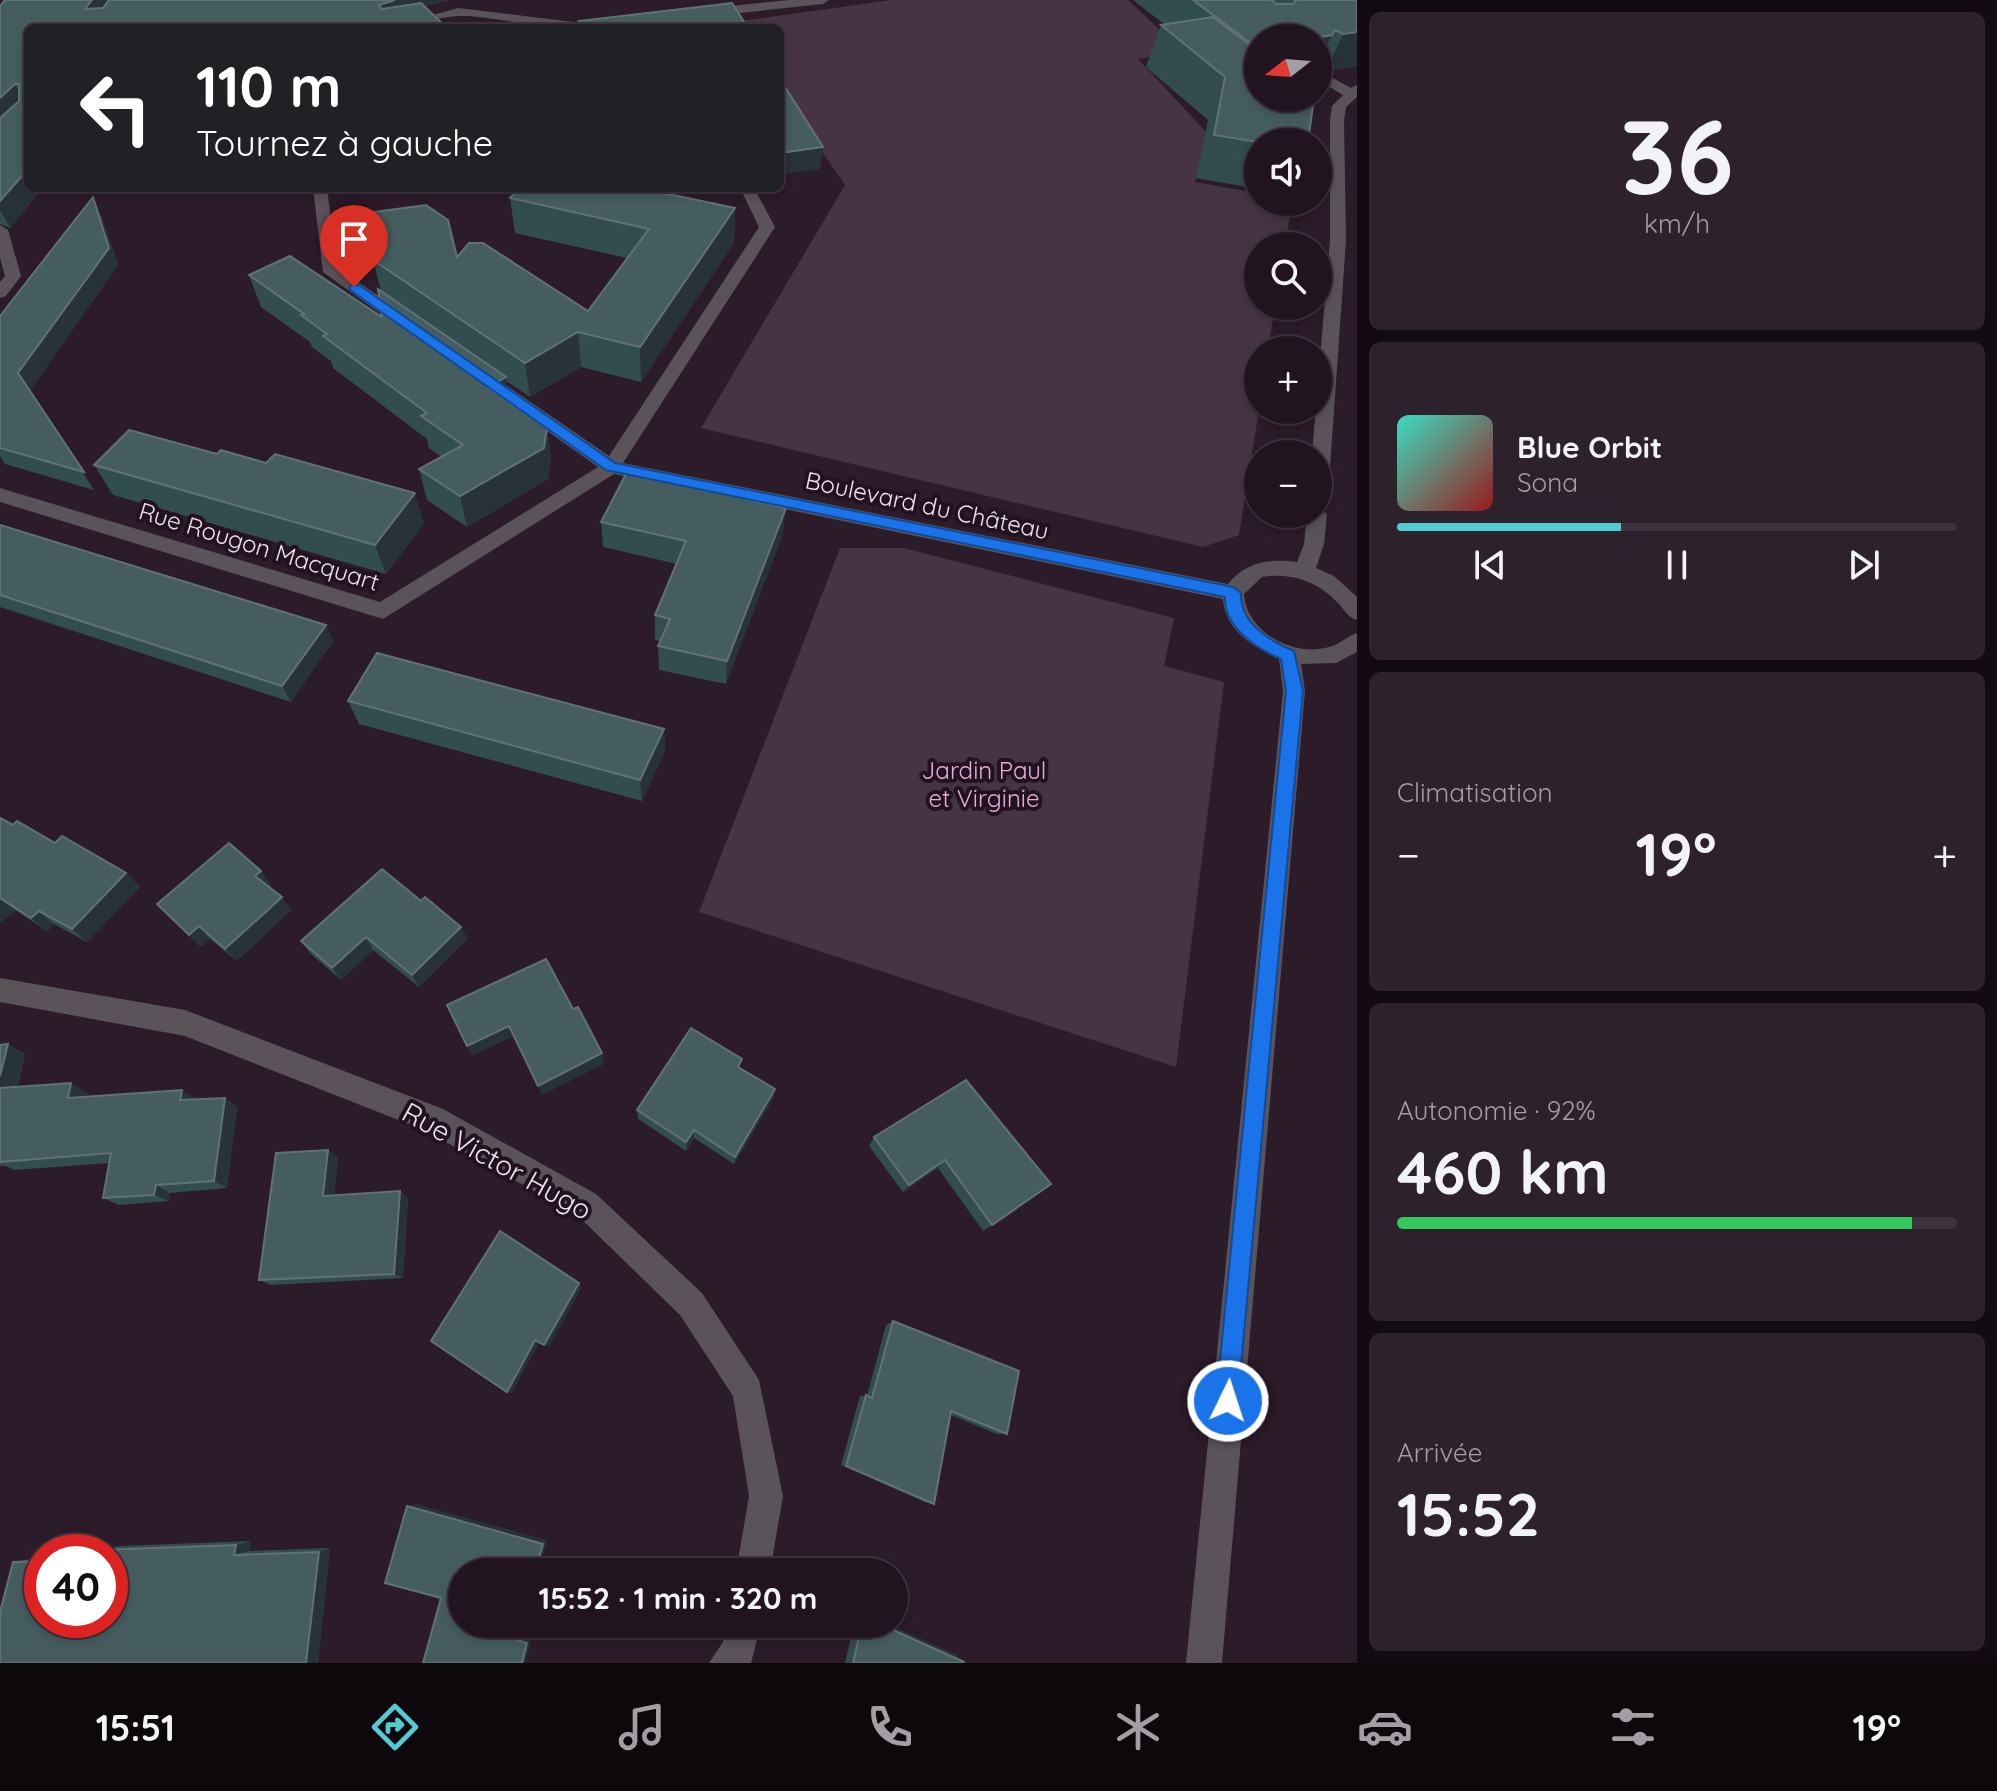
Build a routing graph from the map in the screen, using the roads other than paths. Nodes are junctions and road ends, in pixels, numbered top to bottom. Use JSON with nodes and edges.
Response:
{"nodes":[{"id":1,"x":823,"y":0,"type":"edge"},
{"id":2,"x":682,"y":15,"type":"edge"},
{"id":3,"x":623,"y":21,"type":"edge"},
{"id":4,"x":408,"y":24,"type":"edge"},
{"id":5,"x":557,"y":24,"type":"edge"},
{"id":6,"x":594,"y":24,"type":"edge"},
{"id":7,"x":1332,"y":81,"type":"edge"},
{"id":8,"x":1355,"y":93,"type":"edge"},
{"id":9,"x":320,"y":192,"type":"edge"},
{"id":10,"x":749,"y":192,"type":"edge"},
{"id":11,"x":0,"y":230,"type":"edge"},
{"id":12,"x":0,"y":293,"type":"edge"},
{"id":13,"x":419,"y":332,"type":"edge"},
{"id":14,"x":470,"y":368,"type":"edge"},
{"id":15,"x":1322,"y":440,"type":"edge"},
{"id":16,"x":611,"y":467,"type":"junction"},
{"id":17,"x":0,"y":495,"type":"edge"},
{"id":18,"x":1316,"y":528,"type":"edge"},
{"id":19,"x":1304,"y":572,"type":"junction"},
{"id":20,"x":1233,"y":593,"type":"junction"},
{"id":21,"x":1357,"y":612,"type":"edge"},
{"id":22,"x":1357,"y":641,"type":"edge"},
{"id":23,"x":1289,"y":655,"type":"junction"},
{"id":24,"x":0,"y":990,"type":"edge"},
{"id":25,"x":755,"y":1558,"type":"edge"},
{"id":26,"x":741,"y":1638,"type":"edge"},
{"id":27,"x":727,"y":1663,"type":"edge"},
{"id":28,"x":1204,"y":1663,"type":"edge"}],
"edges":[{"from":1,"to":2,"type":"street"},
{"from":3,"to":6,"type":"street"},
{"from":4,"to":5,"type":"street"},
{"from":7,"to":8,"type":"street"},
{"from":8,"to":15,"type":"street"},
{"from":9,"to":13,"type":"street"},
{"from":10,"to":16,"type":"street"},
{"from":11,"to":12,"type":"street"},
{"from":14,"to":16,"type":"street"},
{"from":16,"to":17,"type":"street","name":"Rue Rougon Macquart"},
{"from":16,"to":20,"type":"street","name":"Boulevard du Château"},
{"from":18,"to":19,"type":"street"},
{"from":19,"to":20,"type":"street"},
{"from":19,"to":21,"type":"street"},
{"from":20,"to":23,"type":"street"},
{"from":22,"to":23,"type":"street"},
{"from":23,"to":28,"type":"street"},
{"from":24,"to":25,"type":"street","name":"Rue Victor Hugo"},
{"from":26,"to":27,"type":"street"}]}
